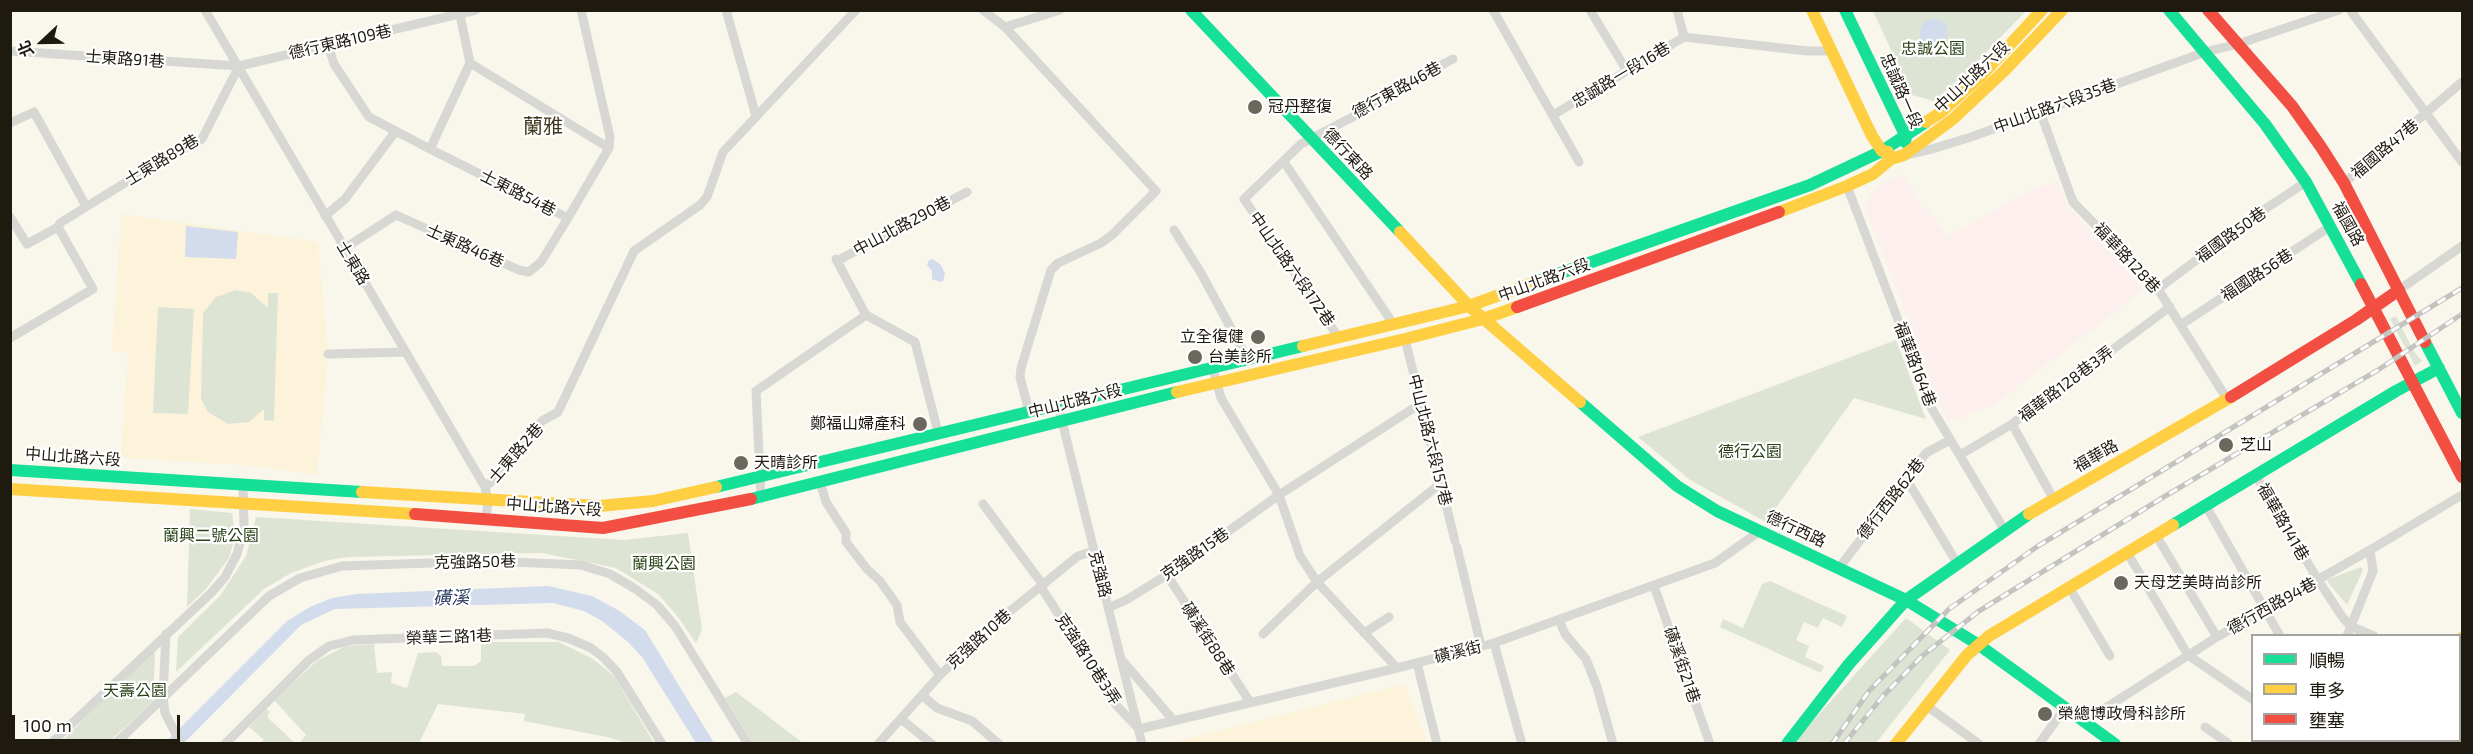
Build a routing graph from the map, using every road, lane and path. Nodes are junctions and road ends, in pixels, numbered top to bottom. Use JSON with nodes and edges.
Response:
{"nodes":[{"id":1,"x":205,"y":10,"type":"edge"},
{"id":2,"x":476,"y":10,"type":"edge"},
{"id":3,"x":581,"y":10,"type":"edge"},
{"id":4,"x":726,"y":10,"type":"edge"},
{"id":5,"x":856,"y":10,"type":"edge"},
{"id":6,"x":983,"y":10,"type":"edge"},
{"id":7,"x":1060,"y":10,"type":"edge"},
{"id":8,"x":1191,"y":10,"type":"edge"},
{"id":9,"x":1493,"y":10,"type":"edge"},
{"id":10,"x":1590,"y":10,"type":"edge"},
{"id":11,"x":1677,"y":10,"type":"edge"},
{"id":12,"x":1812,"y":10,"type":"edge"},
{"id":13,"x":1845,"y":10,"type":"edge"},
{"id":14,"x":2042,"y":10,"type":"edge"},
{"id":15,"x":2062,"y":10,"type":"edge"},
{"id":16,"x":2169,"y":10,"type":"edge"},
{"id":17,"x":2208,"y":10,"type":"edge"},
{"id":18,"x":2339,"y":10,"type":"edge"},
{"id":19,"x":2350,"y":10,"type":"edge"},
{"id":20,"x":459,"y":12,"type":"edge"},
{"id":21,"x":1005,"y":27,"type":"junction"},
{"id":22,"x":1684,"y":37,"type":"junction"},
{"id":23,"x":2238,"y":44,"type":"junction"},
{"id":24,"x":328,"y":45,"type":"junction"},
{"id":25,"x":10,"y":51,"type":"edge"},
{"id":26,"x":1833,"y":51,"type":"junction"},
{"id":27,"x":2205,"y":52,"type":"junction"},
{"id":28,"x":1452,"y":59,"type":"dead end"},
{"id":29,"x":470,"y":63,"type":"junction"},
{"id":30,"x":239,"y":66,"type":"junction"},
{"id":31,"x":1627,"y":71,"type":"junction"},
{"id":32,"x":2463,"y":82,"type":"edge"},
{"id":33,"x":2040,"y":111,"type":"junction"},
{"id":34,"x":2427,"y":114,"type":"junction"},
{"id":35,"x":1553,"y":115,"type":"junction"},
{"id":36,"x":756,"y":116,"type":"junction"},
{"id":37,"x":10,"y":123,"type":"edge"},
{"id":38,"x":395,"y":132,"type":"junction"},
{"id":39,"x":1906,"y":137,"type":"junction"},
{"id":40,"x":1311,"y":138,"type":"junction"},
{"id":41,"x":609,"y":148,"type":"junction"},
{"id":42,"x":430,"y":149,"type":"junction"},
{"id":43,"x":1882,"y":151,"type":"junction"},
{"id":44,"x":1904,"y":155,"type":"junction"},
{"id":45,"x":1284,"y":162,"type":"junction"},
{"id":46,"x":1579,"y":162,"type":"dead end"},
{"id":47,"x":2463,"y":162,"type":"edge"},
{"id":48,"x":2306,"y":182,"type":"junction"},
{"id":49,"x":2344,"y":183,"type":"junction"},
{"id":50,"x":1847,"y":186,"type":"junction"},
{"id":51,"x":967,"y":192,"type":"dead end"},
{"id":52,"x":1244,"y":199,"type":"joint"},
{"id":53,"x":86,"y":206,"type":"junction"},
{"id":54,"x":325,"y":216,"type":"junction"},
{"id":55,"x":10,"y":217,"type":"edge"},
{"id":56,"x":568,"y":218,"type":"junction"},
{"id":57,"x":2331,"y":226,"type":"junction"},
{"id":58,"x":58,"y":227,"type":"junction"},
{"id":59,"x":1174,"y":230,"type":"dead end"},
{"id":60,"x":2463,"y":246,"type":"edge"},
{"id":61,"x":345,"y":248,"type":"junction"},
{"id":62,"x":2158,"y":289,"type":"junction"},
{"id":63,"x":2399,"y":290,"type":"junction"},
{"id":64,"x":1468,"y":306,"type":"junction"},
{"id":65,"x":2170,"y":307,"type":"junction"},
{"id":66,"x":2374,"y":307,"type":"junction"},
{"id":67,"x":866,"y":315,"type":"junction"},
{"id":68,"x":1483,"y":319,"type":"junction"},
{"id":69,"x":2182,"y":324,"type":"junction"},
{"id":70,"x":1394,"y":325,"type":"junction"},
{"id":71,"x":10,"y":338,"type":"edge"},
{"id":72,"x":1339,"y":338,"type":"junction"},
{"id":73,"x":1405,"y":339,"type":"junction"},
{"id":74,"x":406,"y":352,"type":"junction"},
{"id":75,"x":328,"y":354,"type":"dead end"},
{"id":76,"x":1247,"y":358,"type":"junction"},
{"id":77,"x":1212,"y":366,"type":"junction"},
{"id":78,"x":2439,"y":368,"type":"junction"},
{"id":79,"x":1216,"y":382,"type":"junction"},
{"id":80,"x":2414,"y":382,"type":"junction"},
{"id":81,"x":2227,"y":399,"type":"junction"},
{"id":82,"x":1420,"y":404,"type":"junction"},
{"id":83,"x":1058,"y":405,"type":"junction"},
{"id":84,"x":1029,"y":411,"type":"junction"},
{"id":85,"x":2463,"y":413,"type":"edge"},
{"id":86,"x":1063,"y":422,"type":"junction"},
{"id":87,"x":2012,"y":424,"type":"junction"},
{"id":88,"x":938,"y":432,"type":"junction"},
{"id":89,"x":1950,"y":440,"type":"junction"},
{"id":90,"x":1960,"y":455,"type":"junction"},
{"id":91,"x":10,"y":470,"type":"edge"},
{"id":92,"x":2256,"y":476,"type":"junction"},
{"id":93,"x":760,"y":477,"type":"junction"},
{"id":94,"x":2463,"y":477,"type":"edge"},
{"id":95,"x":1906,"y":480,"type":"junction"},
{"id":96,"x":820,"y":482,"type":"junction"},
{"id":97,"x":243,"y":484,"type":"junction"},
{"id":98,"x":1440,"y":484,"type":"junction"},
{"id":99,"x":485,"y":487,"type":"junction"},
{"id":100,"x":10,"y":489,"type":"edge"},
{"id":101,"x":1279,"y":495,"type":"junction"},
{"id":102,"x":2463,"y":495,"type":"edge"},
{"id":103,"x":761,"y":497,"type":"junction"},
{"id":104,"x":2054,"y":500,"type":"junction"},
{"id":105,"x":488,"y":501,"type":"junction"},
{"id":106,"x":244,"y":504,"type":"junction"},
{"id":107,"x":983,"y":504,"type":"dead end"},
{"id":108,"x":2206,"y":506,"type":"junction"},
{"id":109,"x":486,"y":519,"type":"junction"},
{"id":110,"x":1760,"y":531,"type":"junction"},
{"id":111,"x":2005,"y":531,"type":"junction"},
{"id":112,"x":2156,"y":536,"type":"junction"},
{"id":113,"x":1094,"y":550,"type":"junction"},
{"id":114,"x":2370,"y":550,"type":"junction"},
{"id":115,"x":2128,"y":554,"type":"junction"},
{"id":116,"x":1957,"y":563,"type":"junction"},
{"id":117,"x":1839,"y":568,"type":"junction"},
{"id":118,"x":1167,"y":575,"type":"junction"},
{"id":119,"x":2318,"y":580,"type":"junction"},
{"id":120,"x":1317,"y":582,"type":"junction"},
{"id":121,"x":1042,"y":586,"type":"junction"},
{"id":122,"x":1654,"y":586,"type":"junction"},
{"id":123,"x":2069,"y":587,"type":"junction"},
{"id":124,"x":1906,"y":600,"type":"junction"},
{"id":125,"x":1108,"y":608,"type":"junction"},
{"id":126,"x":2266,"y":610,"type":"junction"},
{"id":127,"x":1389,"y":616,"type":"dead end"},
{"id":128,"x":1559,"y":620,"type":"junction"},
{"id":129,"x":2349,"y":631,"type":"edge"},
{"id":130,"x":1364,"y":633,"type":"junction"},
{"id":131,"x":166,"y":634,"type":"junction"},
{"id":132,"x":1263,"y":634,"type":"dead end"},
{"id":133,"x":2279,"y":634,"type":"edge"},
{"id":134,"x":2364,"y":634,"type":"edge"},
{"id":135,"x":2217,"y":637,"type":"junction"},
{"id":136,"x":1494,"y":643,"type":"junction"},
{"id":137,"x":1979,"y":645,"type":"junction"},
{"id":138,"x":1481,"y":646,"type":"junction"},
{"id":139,"x":2188,"y":655,"type":"junction"},
{"id":140,"x":2110,"y":656,"type":"dead end"},
{"id":141,"x":1119,"y":657,"type":"junction"},
{"id":142,"x":1417,"y":663,"type":"junction"},
{"id":143,"x":1397,"y":668,"type":"junction"},
{"id":144,"x":940,"y":675,"type":"junction"},
{"id":145,"x":163,"y":696,"type":"junction"},
{"id":146,"x":923,"y":696,"type":"junction"},
{"id":147,"x":2251,"y":698,"type":"edge"},
{"id":148,"x":1250,"y":702,"type":"junction"},
{"id":149,"x":1927,"y":706,"type":"junction"},
{"id":150,"x":2065,"y":708,"type":"junction"},
{"id":151,"x":901,"y":719,"type":"junction"},
{"id":152,"x":1174,"y":721,"type":"junction"},
{"id":153,"x":2085,"y":721,"type":"junction"},
{"id":154,"x":2205,"y":727,"type":"dead end"},
{"id":155,"x":1138,"y":729,"type":"junction"},
{"id":156,"x":50,"y":744,"type":"edge"},
{"id":157,"x":115,"y":744,"type":"edge"},
{"id":158,"x":181,"y":744,"type":"edge"},
{"id":159,"x":225,"y":744,"type":"edge"},
{"id":160,"x":662,"y":744,"type":"edge"},
{"id":161,"x":748,"y":744,"type":"edge"},
{"id":162,"x":878,"y":744,"type":"edge"},
{"id":163,"x":932,"y":744,"type":"edge"},
{"id":164,"x":999,"y":744,"type":"edge"},
{"id":165,"x":1142,"y":744,"type":"edge"},
{"id":166,"x":1437,"y":744,"type":"edge"},
{"id":167,"x":1522,"y":744,"type":"edge"},
{"id":168,"x":1613,"y":744,"type":"edge"},
{"id":169,"x":1710,"y":744,"type":"edge"},
{"id":170,"x":1787,"y":744,"type":"edge"},
{"id":171,"x":1896,"y":744,"type":"edge"},
{"id":172,"x":1979,"y":744,"type":"edge"},
{"id":173,"x":2039,"y":744,"type":"edge"},
{"id":174,"x":2115,"y":744,"type":"edge"},
{"id":175,"x":2229,"y":744,"type":"edge"}],
"edges":[{"from":1,"to":30,"type":"street","name":"士東路"},
{"from":2,"to":20,"type":"street","name":"德行東路109巷"},
{"from":3,"to":41,"type":"street"},
{"from":4,"to":36,"type":"street"},
{"from":5,"to":36,"type":"street","name":"士東路2巷"},
{"from":6,"to":21,"type":"street"},
{"from":7,"to":21,"type":"street"},
{"from":8,"to":40,"type":"main road","name":"德行東路"},
{"from":9,"to":35,"type":"street","name":"忠誠路一段16巷"},
{"from":10,"to":31,"type":"street"},
{"from":11,"to":22,"type":"street"},
{"from":12,"to":26,"type":"main road"},
{"from":13,"to":39,"type":"main road","name":"忠誠路一段"},
{"from":14,"to":39,"type":"main road","name":"中山北路六段"},
{"from":15,"to":44,"type":"main road","name":"中山北路六段"},
{"from":16,"to":27,"type":"main road","name":"福國路"},
{"from":17,"to":23,"type":"main road","name":"福國路"},
{"from":18,"to":23,"type":"street","name":"中山北路六段35巷"},
{"from":19,"to":34,"type":"street"},
{"from":20,"to":24,"type":"street","name":"德行東路109巷"},
{"from":20,"to":29,"type":"street"},
{"from":21,"to":84,"type":"street"},
{"from":22,"to":26,"type":"street","name":"忠誠路一段16巷"},
{"from":22,"to":31,"type":"street","name":"忠誠路一段16巷"},
{"from":23,"to":27,"type":"street","name":"中山北路六段35巷"},
{"from":23,"to":49,"type":"main road","name":"福國路"},
{"from":24,"to":30,"type":"street","name":"德行東路109巷"},
{"from":24,"to":38,"type":"street","name":"士東路54巷"},
{"from":25,"to":30,"type":"street","name":"士東路91巷"},
{"from":26,"to":43,"type":"main road"},
{"from":27,"to":33,"type":"street","name":"中山北路六段35巷"},
{"from":27,"to":48,"type":"main road","name":"福國路"},
{"from":28,"to":40,"type":"street","name":"德行東路46巷"},
{"from":29,"to":41,"type":"street"},
{"from":29,"to":42,"type":"street"},
{"from":30,"to":53,"type":"street","name":"士東路89巷"},
{"from":30,"to":54,"type":"street","name":"士東路"},
{"from":31,"to":35,"type":"street","name":"忠誠路一段16巷"},
{"from":32,"to":34,"type":"street","name":"福國路47巷"},
{"from":33,"to":44,"type":"street","name":"中山北路六段35巷"},
{"from":33,"to":62,"type":"street","name":"福華路128巷"},
{"from":34,"to":47,"type":"street"},
{"from":34,"to":49,"type":"street","name":"福國路47巷"},
{"from":35,"to":46,"type":"street","name":"忠誠路一段16巷"},
{"from":36,"to":99,"type":"street","name":"士東路2巷"},
{"from":37,"to":53,"type":"street"},
{"from":38,"to":42,"type":"street","name":"士東路54巷"},
{"from":38,"to":54,"type":"street"},
{"from":39,"to":43,"type":"main road","name":"中山北路六段"},
{"from":39,"to":44,"type":"main road","name":"忠誠路一段"},
{"from":40,"to":45,"type":"street","name":"德行東路46巷"},
{"from":40,"to":64,"type":"main road","name":"德行東路"},
{"from":41,"to":56,"type":"street","name":"士東路54巷"},
{"from":42,"to":56,"type":"street","name":"士東路54巷"},
{"from":43,"to":44,"type":"main road","name":"忠誠路一段"},
{"from":43,"to":64,"type":"main road","name":"中山北路六段"},
{"from":44,"to":50,"type":"main road","name":"中山北路六段"},
{"from":45,"to":52,"type":"street","name":"德行東路46巷"},
{"from":45,"to":70,"type":"street"},
{"from":48,"to":57,"type":"main road","name":"福國路"},
{"from":48,"to":62,"type":"street","name":"福國路50巷"},
{"from":49,"to":63,"type":"main road","name":"福國路"},
{"from":50,"to":68,"type":"main road","name":"中山北路六段"},
{"from":50,"to":89,"type":"street","name":"福華路164巷"},
{"from":51,"to":67,"type":"street","name":"中山北路290巷"},
{"from":52,"to":72,"type":"street","name":"中山北路六段172巷"},
{"from":53,"to":58,"type":"street","name":"士東路89巷"},
{"from":54,"to":61,"type":"street","name":"士東路"},
{"from":55,"to":58,"type":"street","name":"士東路89巷"},
{"from":56,"to":61,"type":"street","name":"士東路46巷"},
{"from":57,"to":66,"type":"main road","name":"福國路"},
{"from":57,"to":69,"type":"street","name":"福國路56巷"},
{"from":58,"to":71,"type":"street"},
{"from":59,"to":76,"type":"street"},
{"from":60,"to":63,"type":"street","name":"福華路"},
{"from":61,"to":74,"type":"street","name":"士東路"},
{"from":62,"to":65,"type":"street","name":"福華路128巷"},
{"from":63,"to":66,"type":"main road","name":"福華路"},
{"from":63,"to":78,"type":"main road","name":"福國路"},
{"from":64,"to":68,"type":"main road","name":"德行東路"},
{"from":64,"to":70,"type":"main road","name":"中山北路六段"},
{"from":65,"to":69,"type":"street","name":"福華路128巷"},
{"from":65,"to":87,"type":"street","name":"福華路128巷3弄"},
{"from":66,"to":80,"type":"main road","name":"福國路"},
{"from":66,"to":81,"type":"main road","name":"福華路"},
{"from":67,"to":88,"type":"street"},
{"from":67,"to":93,"type":"street"},
{"from":68,"to":73,"type":"main road","name":"中山北路六段"},
{"from":68,"to":110,"type":"main road","name":"德行西路"},
{"from":69,"to":81,"type":"street","name":"福華路128巷"},
{"from":70,"to":72,"type":"main road","name":"中山北路六段"},
{"from":72,"to":76,"type":"main road","name":"中山北路六段"},
{"from":73,"to":79,"type":"main road","name":"中山北路六段"},
{"from":73,"to":82,"type":"street","name":"中山北路六段157巷"},
{"from":74,"to":75,"type":"street"},
{"from":74,"to":99,"type":"street","name":"士東路"},
{"from":76,"to":77,"type":"main road","name":"中山北路六段"},
{"from":77,"to":79,"type":"street"},
{"from":77,"to":83,"type":"main road","name":"中山北路六段"},
{"from":78,"to":80,"type":"main road"},
{"from":78,"to":85,"type":"main road","name":"福國路"},
{"from":79,"to":86,"type":"main road","name":"中山北路六段"},
{"from":79,"to":101,"type":"street"},
{"from":80,"to":92,"type":"main road"},
{"from":80,"to":94,"type":"main road","name":"福國路"},
{"from":81,"to":104,"type":"main road","name":"福華路"},
{"from":82,"to":98,"type":"street","name":"中山北路六段157巷"},
{"from":82,"to":101,"type":"street","name":"克強路15巷"},
{"from":83,"to":84,"type":"main road","name":"中山北路六段"},
{"from":83,"to":86,"type":"street","name":"克強路"},
{"from":84,"to":88,"type":"main road","name":"中山北路六段"},
{"from":86,"to":96,"type":"main road","name":"中山北路六段"},
{"from":86,"to":113,"type":"street","name":"克強路"},
{"from":87,"to":90,"type":"street","name":"福華路128巷3弄"},
{"from":87,"to":104,"type":"street"},
{"from":88,"to":93,"type":"main road","name":"中山北路六段"},
{"from":89,"to":90,"type":"street","name":"福華路164巷"},
{"from":89,"to":95,"type":"street","name":"德行西路62巷"},
{"from":90,"to":111,"type":"street","name":"福華路164巷"},
{"from":91,"to":97,"type":"main road","name":"中山北路六段"},
{"from":92,"to":108,"type":"main road"},
{"from":92,"to":119,"type":"street","name":"福華路141巷"},
{"from":93,"to":103,"type":"street"},
{"from":93,"to":105,"type":"main road","name":"中山北路六段"},
{"from":95,"to":116,"type":"street"},
{"from":95,"to":117,"type":"street","name":"德行西路62巷"},
{"from":96,"to":103,"type":"main road","name":"中山北路六段"},
{"from":96,"to":144,"type":"street"},
{"from":97,"to":105,"type":"main road","name":"中山北路六段"},
{"from":97,"to":106,"type":"street"},
{"from":98,"to":120,"type":"street"},
{"from":98,"to":138,"type":"street","name":"中山北路六段157巷"},
{"from":99,"to":105,"type":"street","name":"士東路"},
{"from":100,"to":106,"type":"main road","name":"中山北路六段"},
{"from":101,"to":118,"type":"street","name":"克強路15巷"},
{"from":101,"to":120,"type":"street"},
{"from":102,"to":114,"type":"street","name":"德行西路94巷"},
{"from":103,"to":109,"type":"main road","name":"中山北路六段"},
{"from":104,"to":111,"type":"main road","name":"福華路"},
{"from":105,"to":109,"type":"street","name":"士東路"},
{"from":106,"to":109,"type":"main road","name":"中山北路六段"},
{"from":106,"to":131,"type":"street"},
{"from":107,"to":121,"type":"street","name":"克強路10巷3弄"},
{"from":108,"to":112,"type":"main road"},
{"from":108,"to":126,"type":"street"},
{"from":110,"to":117,"type":"main road","name":"德行西路"},
{"from":110,"to":122,"type":"street","name":"磺溪街"},
{"from":111,"to":116,"type":"main road","name":"福華路"},
{"from":112,"to":115,"type":"main road"},
{"from":112,"to":135,"type":"street"},
{"from":113,"to":121,"type":"street","name":"克強路10巷"},
{"from":113,"to":125,"type":"street","name":"克強路"},
{"from":114,"to":119,"type":"street","name":"德行西路94巷"},
{"from":114,"to":129,"type":"street"},
{"from":115,"to":123,"type":"main road"},
{"from":115,"to":139,"type":"street"},
{"from":116,"to":124,"type":"main road","name":"福華路"},
{"from":117,"to":124,"type":"main road","name":"德行西路"},
{"from":118,"to":125,"type":"street","name":"克強路15巷"},
{"from":118,"to":148,"type":"street","name":"磺溪街88巷"},
{"from":119,"to":126,"type":"street","name":"德行西路94巷"},
{"from":119,"to":129,"type":"street","name":"福華路141巷"},
{"from":120,"to":130,"type":"street"},
{"from":120,"to":132,"type":"street"},
{"from":121,"to":144,"type":"street","name":"克強路10巷"},
{"from":121,"to":155,"type":"street","name":"克強路10巷3弄"},
{"from":122,"to":128,"type":"street","name":"磺溪街"},
{"from":122,"to":169,"type":"street","name":"磺溪街21巷"},
{"from":123,"to":137,"type":"main road"},
{"from":123,"to":140,"type":"street"},
{"from":124,"to":137,"type":"main road","name":"德行西路"},
{"from":124,"to":170,"type":"main road","name":"福華路"},
{"from":125,"to":141,"type":"street","name":"克強路"},
{"from":126,"to":133,"type":"street"},
{"from":126,"to":135,"type":"street","name":"德行西路94巷"},
{"from":127,"to":130,"type":"street"},
{"from":128,"to":136,"type":"street","name":"磺溪街"},
{"from":128,"to":168,"type":"street"},
{"from":129,"to":134,"type":"street"},
{"from":130,"to":143,"type":"street"},
{"from":131,"to":145,"type":"street"},
{"from":131,"to":156,"type":"street"},
{"from":135,"to":139,"type":"street","name":"德行西路94巷"},
{"from":136,"to":138,"type":"street","name":"磺溪街"},
{"from":136,"to":167,"type":"street"},
{"from":137,"to":149,"type":"main road"},
{"from":137,"to":150,"type":"main road","name":"德行西路"},
{"from":138,"to":142,"type":"street","name":"磺溪街"},
{"from":139,"to":147,"type":"street"},
{"from":139,"to":153,"type":"street","name":"德行西路94巷"},
{"from":141,"to":152,"type":"street"},
{"from":141,"to":155,"type":"street","name":"克強路"},
{"from":142,"to":143,"type":"street","name":"磺溪街"},
{"from":142,"to":166,"type":"street"},
{"from":143,"to":148,"type":"street","name":"磺溪街"},
{"from":144,"to":146,"type":"street","name":"克強路10巷"},
{"from":145,"to":157,"type":"street","name":"克強路50巷"},
{"from":145,"to":158,"type":"street"},
{"from":145,"to":161,"type":"street","name":"克強路50巷"},
{"from":146,"to":151,"type":"street","name":"克強路10巷"},
{"from":146,"to":164,"type":"street"},
{"from":148,"to":152,"type":"street","name":"磺溪街"},
{"from":149,"to":171,"type":"main road"},
{"from":149,"to":172,"type":"street"},
{"from":150,"to":153,"type":"main road","name":"德行西路"},
{"from":150,"to":173,"type":"street"},
{"from":151,"to":162,"type":"street","name":"克強路10巷"},
{"from":151,"to":163,"type":"street"},
{"from":152,"to":155,"type":"street","name":"磺溪街"},
{"from":153,"to":174,"type":"main road","name":"德行西路"},
{"from":154,"to":175,"type":"street"},
{"from":155,"to":165,"type":"street","name":"克強路"},
{"from":159,"to":160,"type":"street","name":"榮華三路1巷"}]}
